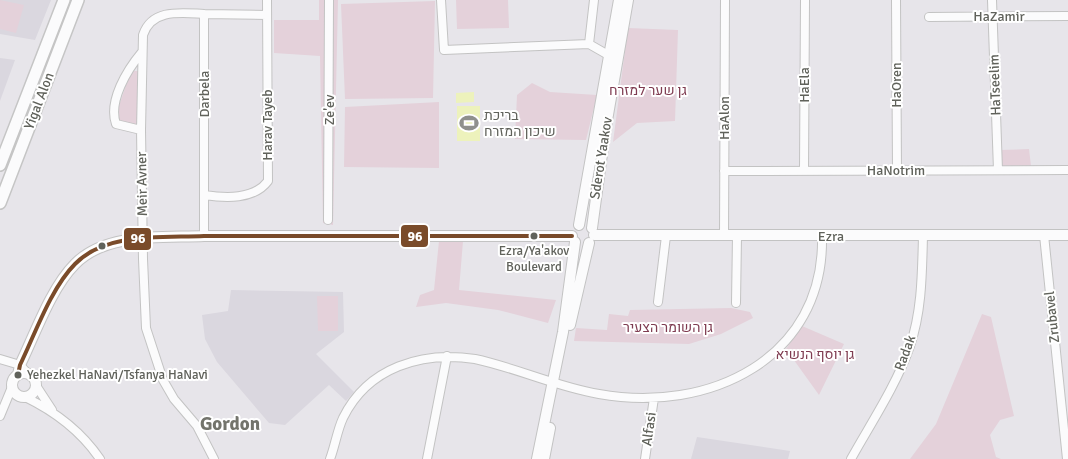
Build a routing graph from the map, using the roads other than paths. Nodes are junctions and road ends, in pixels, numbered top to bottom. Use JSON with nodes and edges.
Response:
{"nodes":[{"id":1,"x":64,"y":0,"type":"edge"},
{"id":2,"x":78,"y":0,"type":"edge"},
{"id":3,"x":267,"y":0,"type":"edge"},
{"id":4,"x":329,"y":0,"type":"edge"},
{"id":5,"x":441,"y":0,"type":"edge"},
{"id":6,"x":594,"y":0,"type":"edge"},
{"id":7,"x":620,"y":0,"type":"edge"},
{"id":8,"x":628,"y":0,"type":"edge"},
{"id":9,"x":725,"y":0,"type":"edge"},
{"id":10,"x":805,"y":0,"type":"edge"},
{"id":11,"x":896,"y":0,"type":"edge"},
{"id":12,"x":992,"y":0,"type":"edge"},
{"id":13,"x":204,"y":14,"type":"junction"},
{"id":14,"x":266,"y":15,"type":"junction"},
{"id":15,"x":993,"y":16,"type":"junction"},
{"id":16,"x":1068,"y":16,"type":"edge"},
{"id":17,"x":929,"y":17,"type":"dead end"},
{"id":18,"x":588,"y":44,"type":"junction"},
{"id":19,"x":142,"y":52,"type":"junction"},
{"id":20,"x":610,"y":56,"type":"junction"},
{"id":21,"x":141,"y":130,"type":"junction"},
{"id":22,"x":0,"y":165,"type":"edge"},
{"id":23,"x":804,"y":170,"type":"junction"},
{"id":24,"x":897,"y":170,"type":"junction"},
{"id":25,"x":998,"y":170,"type":"junction"},
{"id":26,"x":1068,"y":170,"type":"edge"},
{"id":27,"x":724,"y":171,"type":"junction"},
{"id":28,"x":204,"y":195,"type":"junction"},
{"id":29,"x":0,"y":203,"type":"edge"},
{"id":30,"x":328,"y":220,"type":"dead end"},
{"id":31,"x":579,"y":225,"type":"junction"},
{"id":32,"x":1068,"y":235,"type":"edge"},
{"id":33,"x":204,"y":236,"type":"junction"},
{"id":34,"x":591,"y":236,"type":"junction"},
{"id":35,"x":666,"y":236,"type":"junction"},
{"id":36,"x":724,"y":236,"type":"junction"},
{"id":37,"x":737,"y":236,"type":"junction"},
{"id":38,"x":822,"y":236,"type":"junction"},
{"id":39,"x":922,"y":236,"type":"junction"},
{"id":40,"x":1044,"y":236,"type":"junction"},
{"id":41,"x":143,"y":239,"type":"junction"},
{"id":42,"x":574,"y":239,"type":"junction"},
{"id":43,"x":658,"y":302,"type":"dead end"},
{"id":44,"x":736,"y":303,"type":"dead end"},
{"id":45,"x":0,"y":353,"type":"edge"},
{"id":46,"x":447,"y":356,"type":"junction"},
{"id":47,"x":0,"y":359,"type":"edge"},
{"id":48,"x":10,"y":361,"type":"junction"},
{"id":49,"x":19,"y":370,"type":"junction"},
{"id":50,"x":33,"y":380,"type":"junction"},
{"id":51,"x":556,"y":383,"type":"junction"},
{"id":52,"x":12,"y":387,"type":"junction"},
{"id":53,"x":25,"y":397,"type":"junction"},
{"id":54,"x":654,"y":398,"type":"junction"},
{"id":55,"x":54,"y":414,"type":"junction"},
{"id":56,"x":0,"y":416,"type":"edge"},
{"id":57,"x":1067,"y":454,"type":"edge"},
{"id":58,"x":100,"y":459,"type":"edge"},
{"id":59,"x":214,"y":459,"type":"edge"},
{"id":60,"x":330,"y":459,"type":"edge"},
{"id":61,"x":427,"y":459,"type":"edge"},
{"id":62,"x":537,"y":459,"type":"edge"},
{"id":63,"x":544,"y":459,"type":"edge"},
{"id":64,"x":645,"y":459,"type":"edge"},
{"id":65,"x":851,"y":459,"type":"edge"}],
"edges":[{"from":1,"to":22,"type":"main road","name":"Yigal Alon"},
{"from":2,"to":29,"type":"main road","name":"Yigal Alon"},
{"from":3,"to":14,"type":"street","name":"Harav Tayeb"},
{"from":4,"to":30,"type":"street","name":"Ze'ev"},
{"from":5,"to":18,"type":"street"},
{"from":6,"to":18,"type":"street"},
{"from":7,"to":20,"type":"street","name":"Sderot Yaakov"},
{"from":8,"to":34,"type":"street","name":"Sderot Yaakov"},
{"from":9,"to":27,"type":"street","name":"HaAlon"},
{"from":10,"to":23,"type":"street","name":"HaEla"},
{"from":11,"to":24,"type":"street","name":"HaOren"},
{"from":12,"to":15,"type":"street","name":"HaTseelim"},
{"from":13,"to":14,"type":"street"},
{"from":13,"to":19,"type":"street","name":"Meir Avner"},
{"from":13,"to":28,"type":"street","name":"Darbela"},
{"from":14,"to":28,"type":"street","name":"Harav Tayeb"},
{"from":15,"to":16,"type":"street","name":"HaZamir"},
{"from":15,"to":17,"type":"street","name":"HaZamir"},
{"from":15,"to":25,"type":"street","name":"HaTseelim"},
{"from":18,"to":20,"type":"street"},
{"from":19,"to":21,"type":"street","name":"Meir Avner"},
{"from":19,"to":21,"type":"street","name":"Meir Avner"},
{"from":20,"to":31,"type":"street","name":"Sderot Yaakov"},
{"from":21,"to":41,"type":"street","name":"Meir Avner"},
{"from":23,"to":24,"type":"street","name":"HaNotrim"},
{"from":23,"to":27,"type":"street","name":"HaNotrim"},
{"from":24,"to":25,"type":"street","name":"HaNotrim"},
{"from":25,"to":26,"type":"street","name":"HaNotrim"},
{"from":27,"to":36,"type":"street","name":"HaAlon"},
{"from":28,"to":33,"type":"street","name":"Darbela"},
{"from":31,"to":34,"type":"street"},
{"from":31,"to":42,"type":"street"},
{"from":32,"to":40,"type":"street","name":"Ezra"},
{"from":33,"to":41,"type":"street"},
{"from":33,"to":42,"type":"street"},
{"from":34,"to":35,"type":"street","name":"Ezra"},
{"from":34,"to":42,"type":"street"},
{"from":34,"to":51,"type":"street","name":"Sderot Yaakov"},
{"from":35,"to":36,"type":"street","name":"Ezra"},
{"from":35,"to":43,"type":"street"},
{"from":36,"to":37,"type":"street","name":"Ezra"},
{"from":37,"to":38,"type":"street","name":"Ezra"},
{"from":37,"to":44,"type":"street"},
{"from":38,"to":39,"type":"street","name":"Ezra"},
{"from":38,"to":54,"type":"street"},
{"from":39,"to":40,"type":"street","name":"Ezra"},
{"from":39,"to":65,"type":"street","name":"Radak"},
{"from":40,"to":57,"type":"street","name":"Zrubavel"},
{"from":41,"to":49,"type":"street"},
{"from":41,"to":59,"type":"street","name":"Meir Avner"},
{"from":42,"to":51,"type":"street","name":"Sderot Yaakov"},
{"from":45,"to":48,"type":"street"},
{"from":46,"to":51,"type":"street"},
{"from":46,"to":60,"type":"street"},
{"from":46,"to":61,"type":"street"},
{"from":47,"to":48,"type":"street"},
{"from":48,"to":49,"type":"street"},
{"from":49,"to":50,"type":"street"},
{"from":49,"to":52,"type":"street"},
{"from":50,"to":53,"type":"street"},
{"from":50,"to":55,"type":"street"},
{"from":51,"to":54,"type":"street"},
{"from":51,"to":62,"type":"street","name":"Sderot Yaakov"},
{"from":51,"to":63,"type":"street","name":"Sderot Yaakov"},
{"from":52,"to":53,"type":"street"},
{"from":52,"to":56,"type":"street"},
{"from":53,"to":55,"type":"street"},
{"from":54,"to":64,"type":"street","name":"Alfasi"},
{"from":55,"to":58,"type":"street"}]}
